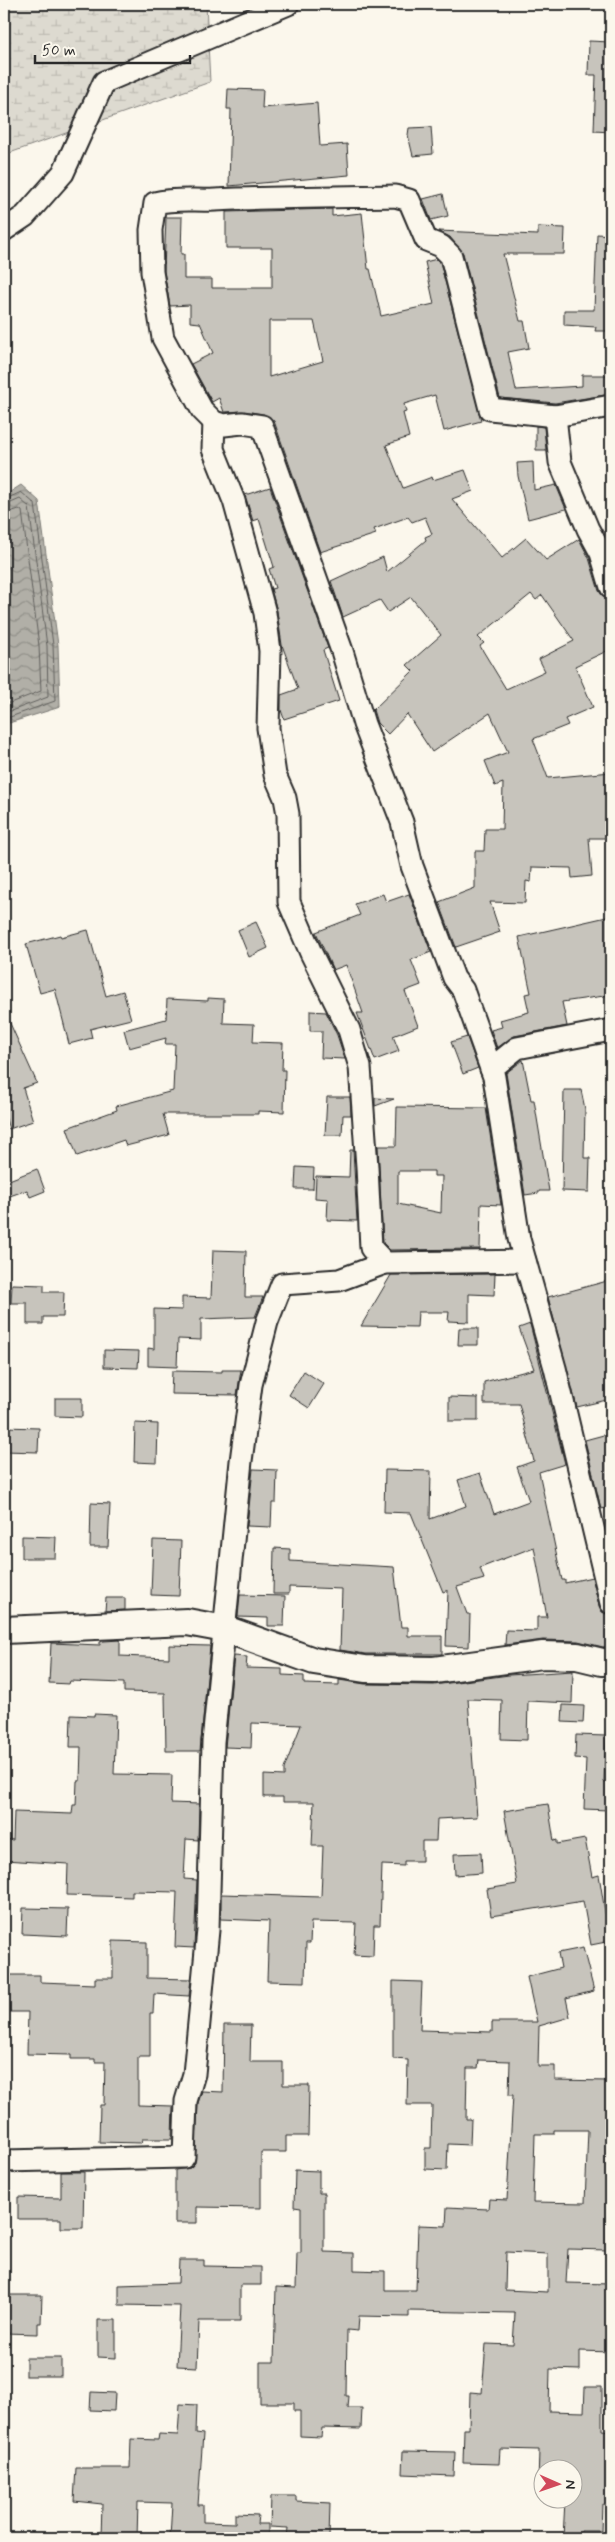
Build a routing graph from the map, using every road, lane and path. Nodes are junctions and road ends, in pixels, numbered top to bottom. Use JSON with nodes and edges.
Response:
{"nodes":[{"id":1,"x":288,"y":4,"type":"edge"},
{"id":2,"x":4,"y":230,"type":"edge"},
{"id":3,"x":611,"y":406,"type":"edge"},
{"id":4,"x":555,"y":416,"type":"junction"},
{"id":5,"x":214,"y":422,"type":"junction"},
{"id":6,"x":611,"y":587,"type":"edge"},
{"id":7,"x":611,"y":1030,"type":"edge"},
{"id":8,"x":491,"y":1069,"type":"junction"},
{"id":9,"x":385,"y":1262,"type":"junction"},
{"id":10,"x":525,"y":1262,"type":"junction"},
{"id":11,"x":611,"y":1603,"type":"edge"},
{"id":12,"x":225,"y":1629,"type":"junction"},
{"id":13,"x":4,"y":1630,"type":"edge"},
{"id":14,"x":611,"y":1662,"type":"edge"},
{"id":15,"x":4,"y":2161,"type":"edge"}],
"edges":[{"from":1,"to":2,"type":"street"},
{"from":3,"to":4,"type":"street"},
{"from":4,"to":5,"type":"street"},
{"from":4,"to":6,"type":"street"},
{"from":5,"to":8,"type":"street"},
{"from":5,"to":9,"type":"street"},
{"from":7,"to":8,"type":"street"},
{"from":8,"to":10,"type":"street"},
{"from":9,"to":10,"type":"street"},
{"from":9,"to":12,"type":"street"},
{"from":10,"to":11,"type":"street"},
{"from":12,"to":13,"type":"street"},
{"from":12,"to":14,"type":"street"},
{"from":12,"to":15,"type":"street"}]}
